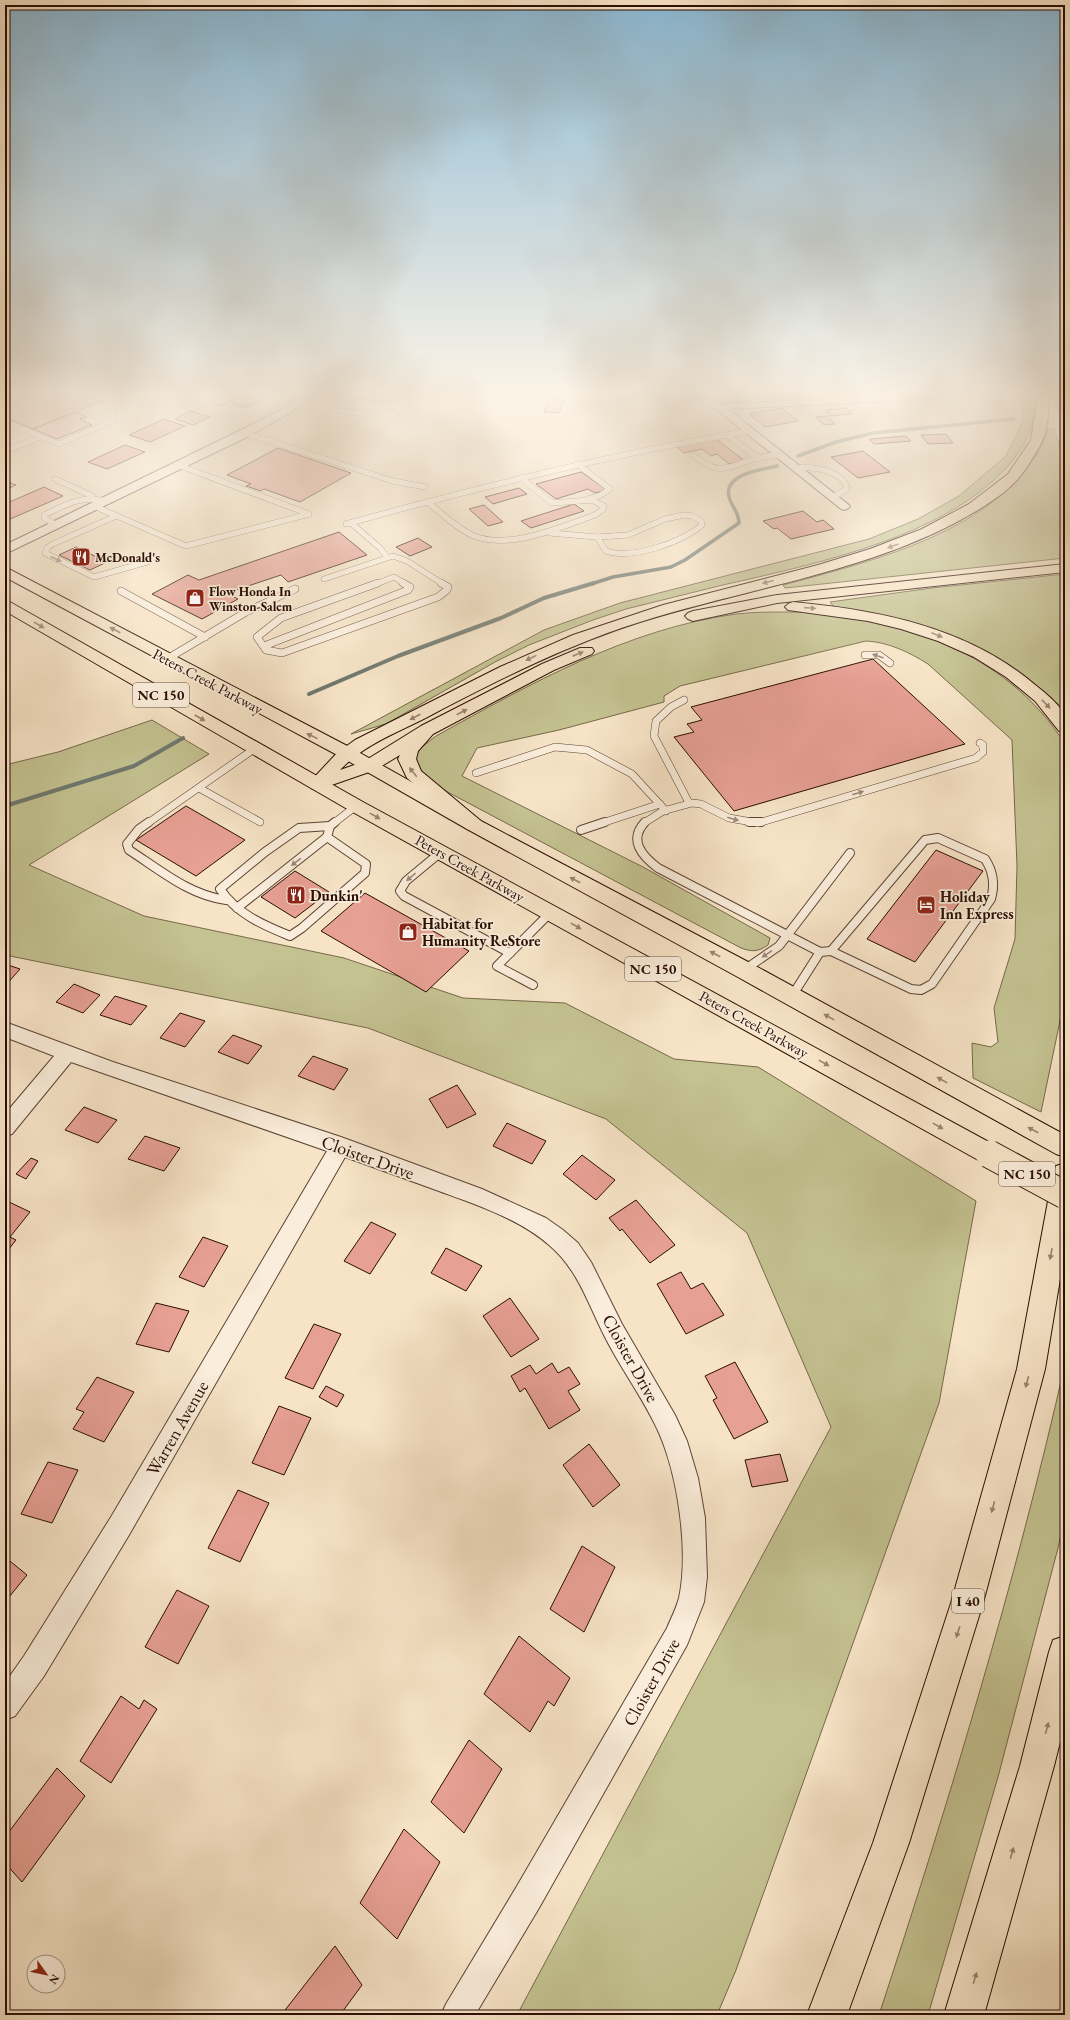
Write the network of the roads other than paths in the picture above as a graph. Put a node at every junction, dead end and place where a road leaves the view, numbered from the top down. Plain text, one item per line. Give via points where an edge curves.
1 (77, 490) edge
2 (122, 490) edge
3 (244, 490) edge
4 (473, 490) edge
5 (536, 490) edge
6 (608, 490) edge
7 (824, 490) edge
8 (846, 490) edge
9 (996, 490) edge
10 (833, 497) junction
11 (584, 499) junction
12 (97, 501) junction
13 (427, 502) junction
14 (845, 506) dead end
15 (116, 516) junction
16 (545, 533) junction
17 (597, 537) junction
18 (5, 550) edge
19 (387, 557) junction
20 (1065, 561) edge
21 (147, 562) dead end
22 (1065, 568) edge
23 (5, 571) edge
24 (324, 579) dead end
25 (295, 588) dead end
26 (121, 591) dead end
27 (5, 605) edge
28 (702, 614) junction
29 (606, 628) junction
30 (205, 637) junction
31 (264, 646) junction
32 (864, 655) dead end
33 (168, 659) junction
34 (890, 663) dead end
35 (684, 700) dead end
36 (1065, 727) edge
37 (427, 730) junction
38 (980, 743) dead end
39 (254, 749) junction
40 (347, 753) junction
41 (369, 766) junction
42 (476, 773) dead end
43 (317, 784) junction
44 (199, 788) junction
45 (688, 801) junction
46 (660, 804) junction
47 (356, 806) junction
48 (666, 811) junction
49 (260, 822) dead end
50 (330, 826) junction
51 (474, 826) junction
52 (581, 830) dead end
53 (327, 837) junction
54 (441, 852) junction
55 (850, 853) dead end
56 (226, 900) junction
57 (237, 908) junction
58 (551, 912) junction
59 (788, 935) junction
60 (831, 951) junction
61 (820, 952) junction
62 (510, 953) junction
63 (744, 970) junction
64 (533, 985) dead end
65 (792, 996) junction
66 (5, 1029) edge
67 (67, 1054) junction
68 (5, 1128) edge
69 (341, 1146) junction
70 (1065, 1147) edge
71 (1065, 1174) edge
72 (1065, 1195) edge
73 (1065, 1652) edge
74 (5, 1706) edge
75 (457, 2015) edge
76 (827, 2015) edge
77 (964, 2015) edge

1 - 12 lane
2 - 12 street
3 - 15 lane via 309,514 186,546
4 - 13 lane
5 - 11 lane via 552,503
6 - 11 lane via 599,496
7 - 10 street
8 - 10 lane
9 -> 29 main road via 958,516 912,539 858,558 734,590
10 - 14 street
11 - 16 lane via 594,500 604,506 594,515
12 - 15 lane
12 - 18 street
13 - 16 lane via 451,522 475,536 505,540
13 - 19 lane via 349,524 384,551
15 -> 21 lane via 53,544 45,553 94,576
16 - 17 lane
17 - 17 lane via 606,551 617,554 677,540 695,532 702,525 701,521 688,515 663,520 628,535
19 - 24 lane
19 - 31 lane via 394,556 407,561 448,588 447,590 438,596 282,653 266,650
20 - 29 main road via 763,594
22 - 28 main road via 784,598
33 -> 23 main road, Peters Creek Parkway / NC 150
25 - 30 lane
26 - 30 lane
27 -> 39 main road, Peters Creek Parkway / NC 150
28 -> 36 main road via 768,607 811,608 880,618 928,631 992,661 1012,675 1048,706
37 -> 28 main road via 548,667 590,649 636,632
29 -> 40 main road via 543,652
30 - 33 lane
31 - 31 lane via 258,637 264,629 281,618 394,577 410,587 404,594
34 -> 32 lane via 876,654
40 -> 33 main road, Peters Creek Parkway / NC 150
35 - 45 lane via 671,707 656,721 654,736
37 - 41 main road
51 -> 37 main road via 413,774 409,766 407,759 410,750
45 -> 38 lane via 698,802 730,818 758,824 976,758 983,752 983,745
39 - 43 main road, Peters Creek Parkway / NC 150
39 - 44 lane
40 - 41 main road, Peters Creek Parkway / NC 150
40 - 43 main road
41 - 43 main road
41 - 51 main road, Peters Creek Parkway / NC 150
42 - 46 lane via 555,747 588,750 632,774
43 - 47 main road, Peters Creek Parkway / NC 150
44 - 49 lane
44 - 56 lane via 139,829 127,844 129,850 196,893
45 - 48 lane
46 - 48 lane
46 - 52 lane
47 - 50 lane
47 -> 54 main road, Peters Creek Parkway / NC 150
48 - 59 lane via 646,819 636,832 637,842 647,860
50 - 53 lane
50 - 56 lane via 299,828 265,852 220,888
63 -> 51 main road, Peters Creek Parkway / NC 150
53 -> 57 lane
53 - 57 lane via 366,864 366,873 302,928 290,936 255,921
54 - 58 main road, Peters Creek Parkway / NC 150
54 -> 62 lane via 406,881 400,891 404,896
55 - 59 lane
56 - 57 lane
58 - 62 lane
58 -> 72 main road, Peters Creek Parkway / NC 150, bridge
59 - 61 lane
59 -> 63 lane via 779,946
60 - 60 lane via 925,840 938,838 989,863 993,889 991,899 929,988 917,990
60 - 61 lane
61 - 65 lane
62 - 64 lane via 497,966
63 - 65 main road, Peters Creek Parkway / NC 150
70 -> 65 main road, Peters Creek Parkway / NC 150
66 - 67 street, Cloister Drive
67 - 68 street
67 - 69 street, Cloister Drive
69 - 74 street, Warren Avenue via 120,1526 34,1666
69 - 75 street, Cloister Drive via 483,1199 525,1218 571,1250 677,1443 687,1477 692,1514 695,1555 692,1597 678,1636
71 -> 76 main road, I 40 via 1031,1369 967,1603 891,1843
77 -> 73 main road via 1037,1766

